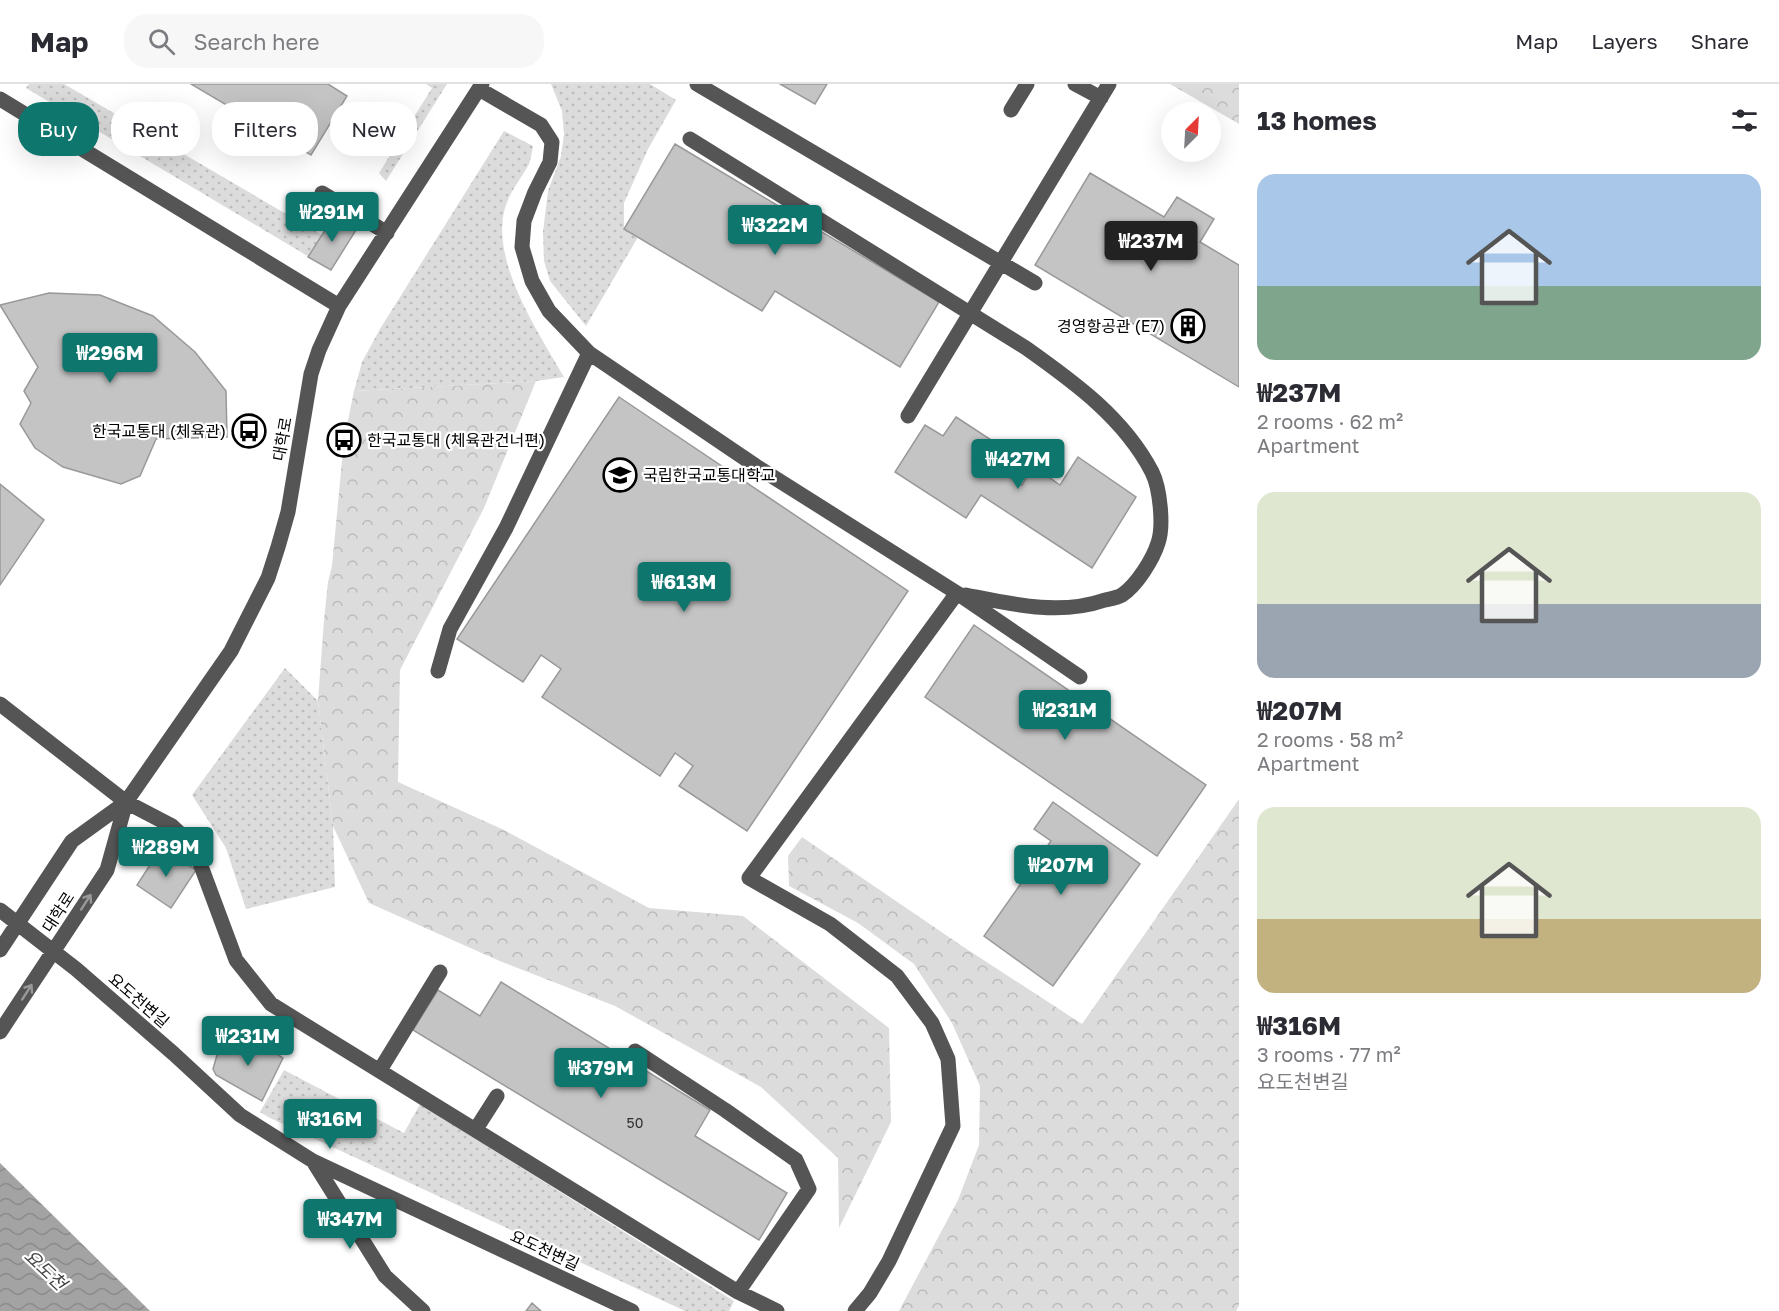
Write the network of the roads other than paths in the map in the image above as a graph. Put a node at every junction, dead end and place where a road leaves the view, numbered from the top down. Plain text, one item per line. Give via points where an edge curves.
1 (697, 84) edge
2 (1027, 84) edge
3 (1075, 84) edge
4 (1109, 84) edge
5 (480, 86) edge
6 (1101, 98) junction
7 (0, 99) edge
8 (1011, 110) dead end
9 (690, 139) dead end
10 (322, 193) dead end
11 (387, 233) junction
12 (1000, 263) junction
13 (1035, 283) dead end
14 (339, 306) junction
15 (971, 314) junction
16 (589, 353) junction
17 (908, 416) dead end
18 (957, 593) junction
19 (438, 671) dead end
20 (1080, 677) dead end
21 (0, 704) edge
22 (126, 802) junction
23 (0, 910) edge
24 (18, 923) junction
25 (0, 950) edge
26 (54, 951) junction
27 (440, 972) dead end
28 (0, 1032) edge
29 (635, 1051) dead end
30 (380, 1070) junction
31 (496, 1096) dead end
32 (476, 1129) junction
33 (313, 1161) junction
34 (738, 1292) junction
35 (423, 1311) edge
36 (632, 1311) edge
37 (777, 1311) edge
38 (855, 1311) edge

1 - 12 street
2 - 8 street
3 - 6 street
4 - 6 street
5 - 11 street, 대학로
5 - 16 street via 541,125 552,142 550,162 524,221 522,247 532,281 549,311
6 - 12 street
7 - 14 street
9 - 15 street
10 - 11 street
11 - 14 street, 대학로
12 - 13 street
12 - 15 street
14 - 22 street, 대학로 via 311,374 288,512 268,578 231,651
15 - 17 street
15 - 18 street via 1068,378 1132,440 1153,474 1161,535 1154,558 1122,595 1090,605 1056,609
16 - 18 street via 756,466
16 - 19 street via 506,528 450,629
18 - 20 street
18 - 38 street via 749,878 830,924 897,976 932,1023 948,1059 953,1126 889,1261
21 - 22 street
22 - 24 street, 대학로 via 72,841
26 -> 22 street, 대학로 via 107,870
22 - 30 street via 172,826 190,843 236,960 271,1004
23 - 24 street, 요도천변길
24 - 25 street, 대학로
24 - 26 street, 요도천변길
28 -> 26 street, 대학로
26 - 33 street, 요도천변길 via 240,1115
27 - 30 street
29 - 34 street via 796,1160 809,1189
30 - 32 street
31 - 32 street
32 - 34 street
33 - 35 street, 요도천변길 via 385,1276
33 - 36 street, 요도천변길
34 - 37 street

